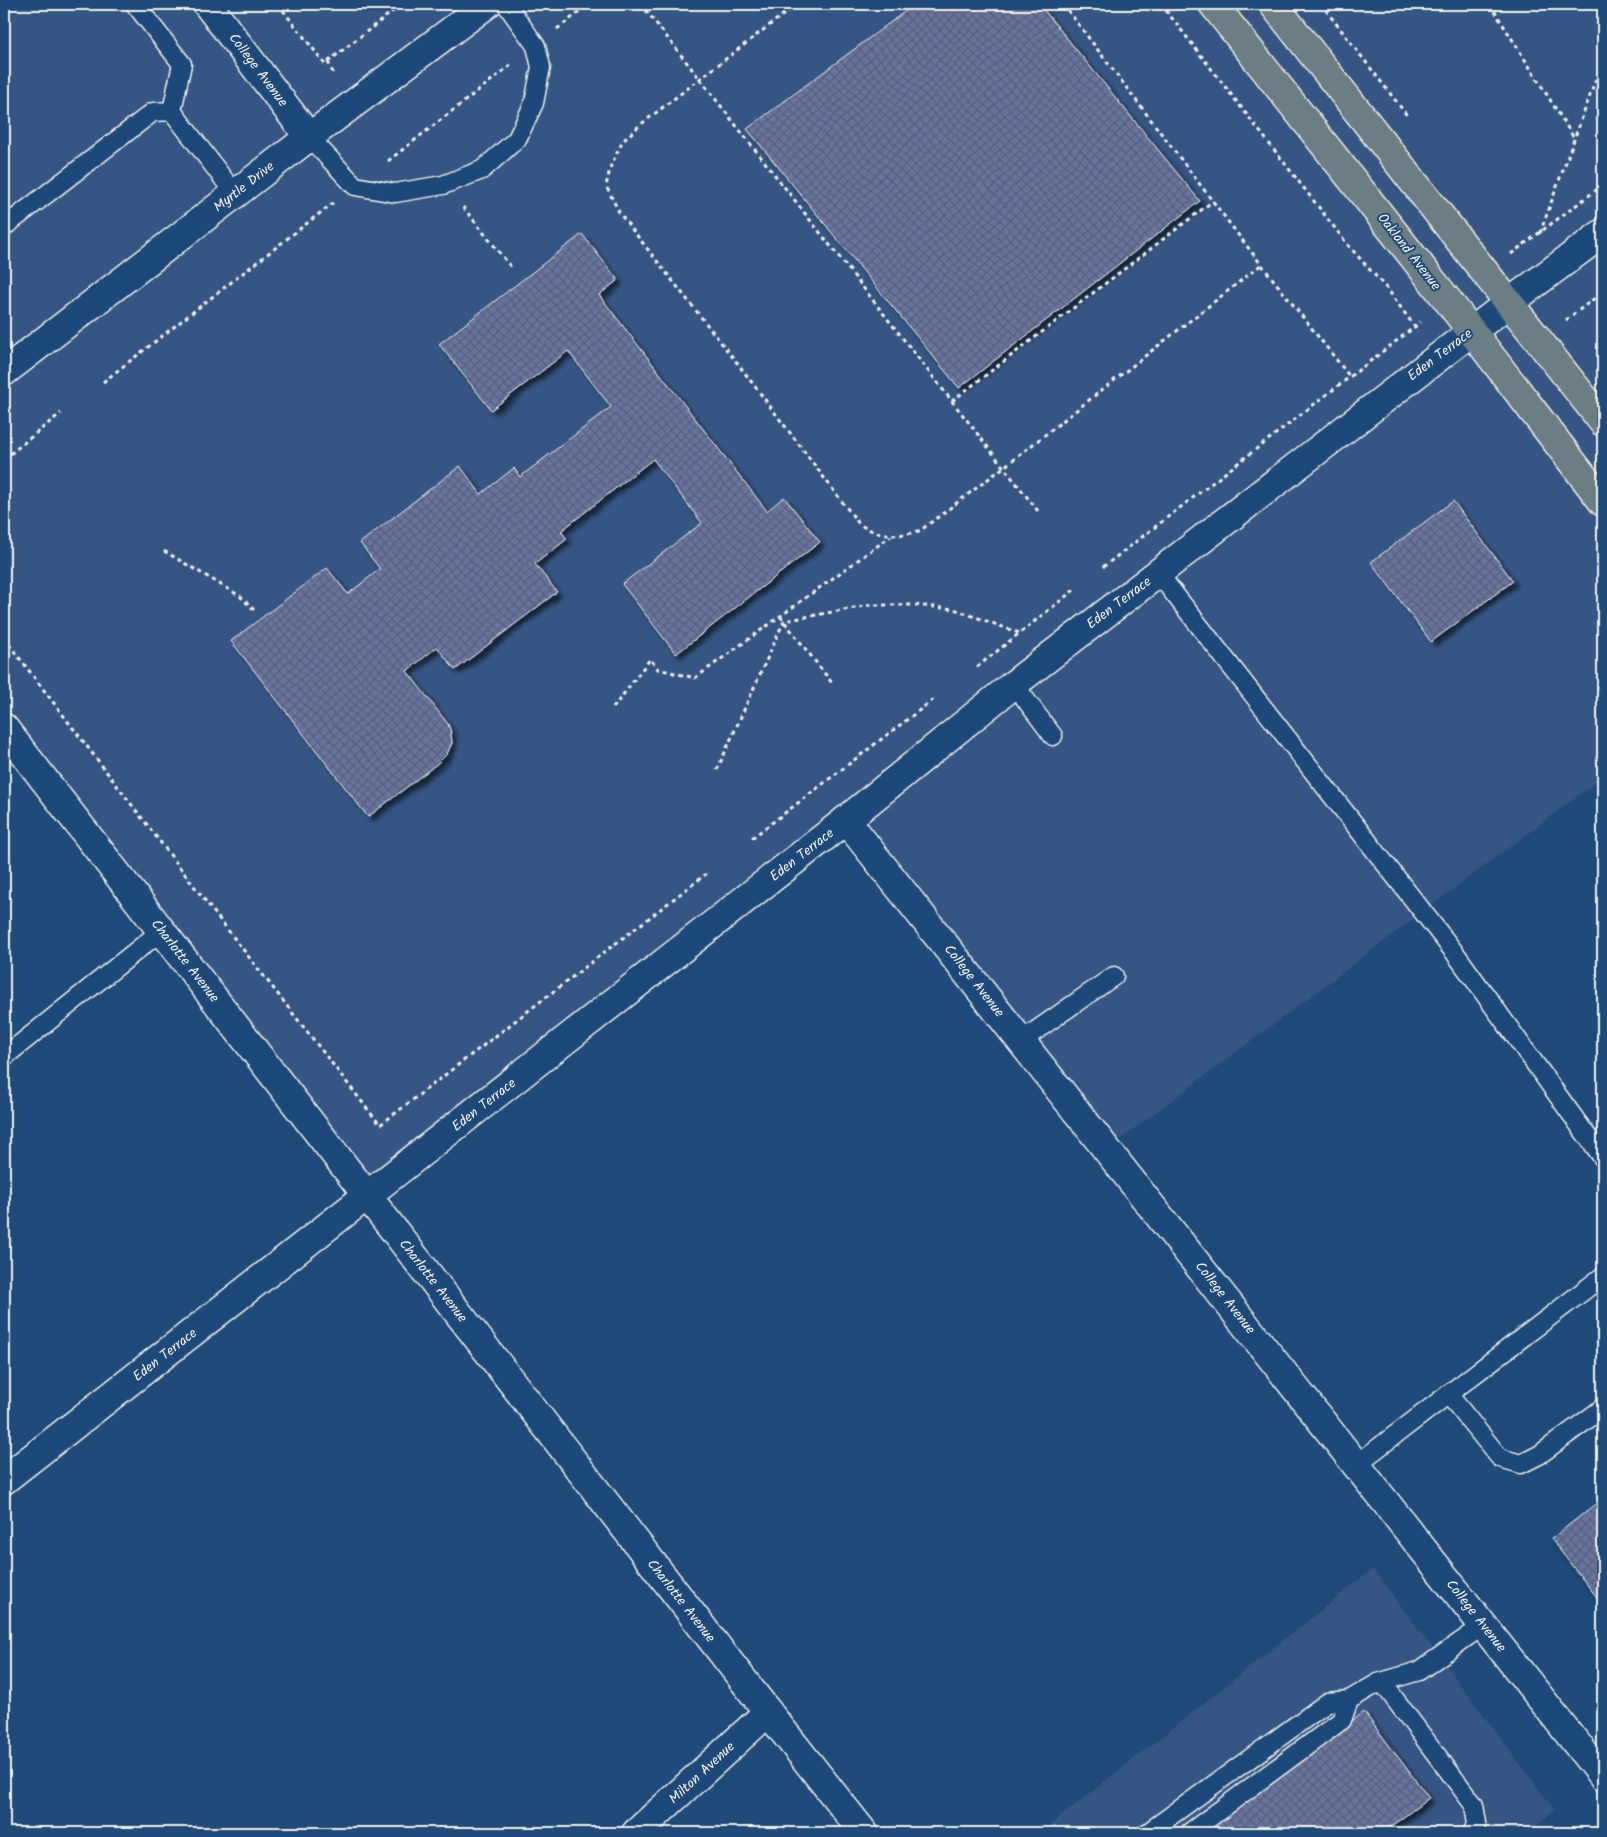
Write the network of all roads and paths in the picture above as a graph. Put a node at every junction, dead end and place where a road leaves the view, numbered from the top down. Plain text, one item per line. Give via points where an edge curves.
1 (135, 4) edge
2 (207, 4) edge
3 (278, 4) edge
4 (402, 4) edge
5 (487, 4) edge
6 (506, 4) edge
7 (641, 4) edge
8 (797, 4) edge
9 (1063, 4) edge
10 (1161, 4) edge
11 (1213, 4) edge
12 (1273, 4) edge
13 (1490, 4) edge
14 (1603, 60) edge
15 (328, 62) junction
16 (334, 76) dead end
17 (700, 79) junction
18 (172, 111) junction
19 (309, 137) junction
20 (1574, 139) junction
21 (1603, 185) edge
22 (235, 194) junction
23 (1214, 201) junction
24 (460, 204) dead end
25 (4, 227) edge
26 (1540, 233) junction
27 (1603, 233) edge
28 (1509, 256) dead end
29 (1262, 264) junction
30 (511, 267) dead end
31 (1603, 292) edge
32 (1510, 302) junction
33 (1426, 318) dead end
34 (1564, 322) dead end
35 (1416, 327) junction
36 (1471, 331) junction
37 (1419, 332) dead end
38 (4, 372) edge
39 (1350, 377) junction
40 (952, 401) junction
41 (61, 414) dead end
42 (1603, 422) edge
43 (4, 459) edge
44 (1004, 467) junction
45 (1603, 502) edge
46 (1038, 511) dead end
47 (892, 536) junction
48 (164, 551) dead end
49 (1103, 567) dead end
50 (1158, 572) junction
51 (1074, 590) dead end
52 (256, 612) dead end
53 (780, 616) junction
54 (784, 621) junction
55 (1019, 633) junction
56 (4, 638) edge
57 (976, 667) dead end
58 (832, 683) dead end
59 (1014, 684) junction
60 (934, 699) dead end
61 (612, 708) dead end
62 (4, 728) edge
63 (1052, 736) dead end
64 (717, 770) dead end
65 (846, 820) junction
66 (752, 838) dead end
67 (706, 874) dead end
68 (161, 930) junction
69 (1114, 976) dead end
70 (1021, 1041) junction
71 (4, 1057) edge
72 (1603, 1158) edge
73 (368, 1197) junction
74 (1603, 1276) edge
75 (1448, 1394) junction
76 (1603, 1408) edge
77 (1357, 1464) junction
78 (4, 1480) edge
79 (1484, 1625) junction
80 (1382, 1682) junction
81 (1349, 1700) junction
82 (768, 1712) junction
83 (1603, 1777) edge
84 (636, 1833) edge
85 (864, 1833) edge
86 (1147, 1833) edge
87 (1189, 1833) edge
88 (1472, 1833) edge

1 - 18 lane via 182,64
2 - 19 street, College Avenue
3 - 15 path via 325,64
4 - 15 path
5 - 19 street, Myrtle Drive
6 - 19 lane via 536,46 541,67 534,103 517,138 482,170 443,185 395,193 356,186
7 - 17 path
8 - 17 path
9 - 23 path
10 - 35 path via 1348,245
11 - 36 main road, Oakland Avenue
12 - 32 main road
13 - 20 path
14 - 20 path
15 - 16 path
17 - 40 path
17 - 47 path via 623,141 611,165 606,186 620,214 859,524
18 - 22 lane
18 - 25 lane via 153,112
19 - 22 street, Myrtle Drive
20 - 26 path
21 - 26 path
22 - 38 street, Myrtle Drive
23 - 29 path
23 - 40 path
24 - 30 path
26 - 28 path
27 - 32 street, Eden Terrace
29 - 39 path
29 - 44 path
31 - 34 path
32 - 36 street, Eden Terrace
32 - 42 main road
33 - 35 path
35 - 37 path
35 - 39 path
36 - 45 main road, Oakland Avenue
36 - 50 street, Eden Terrace
39 - 49 path
40 - 44 path
41 - 43 path
44 - 46 path
44 - 47 path via 921,530
47 - 53 path
48 - 52 path via 240,596
50 - 59 street, Eden Terrace
50 - 72 lane via 1455,953
51 - 55 path
53 - 54 path
53 - 61 path via 695,678 658,669 650,659
54 - 55 path via 870,605 914,604 954,609
54 - 58 path
54 - 64 path
55 - 57 path
56 - 67 path via 380,1125
59 - 63 lane
59 - 65 street, Eden Terrace
60 - 66 path
62 - 68 street, Charlotte Avenue
65 - 70 street, College Avenue
65 - 73 street, Eden Terrace
68 - 71 lane
68 - 73 street, Charlotte Avenue
69 - 70 lane
70 - 77 street, College Avenue
73 - 78 street, Eden Terrace
73 - 82 street, Charlotte Avenue
74 - 75 lane
75 - 76 lane via 1500,1458 1521,1464 1539,1456
75 - 77 lane
77 - 79 street, College Avenue
79 - 80 lane via 1419,1670
79 - 83 street, College Avenue
80 - 81 lane
80 - 88 lane via 1474,1805 1477,1823
81 - 86 lane via 1328,1702
81 - 87 lane via 1342,1720
82 - 84 street, Milton Avenue
82 - 85 street, Charlotte Avenue

